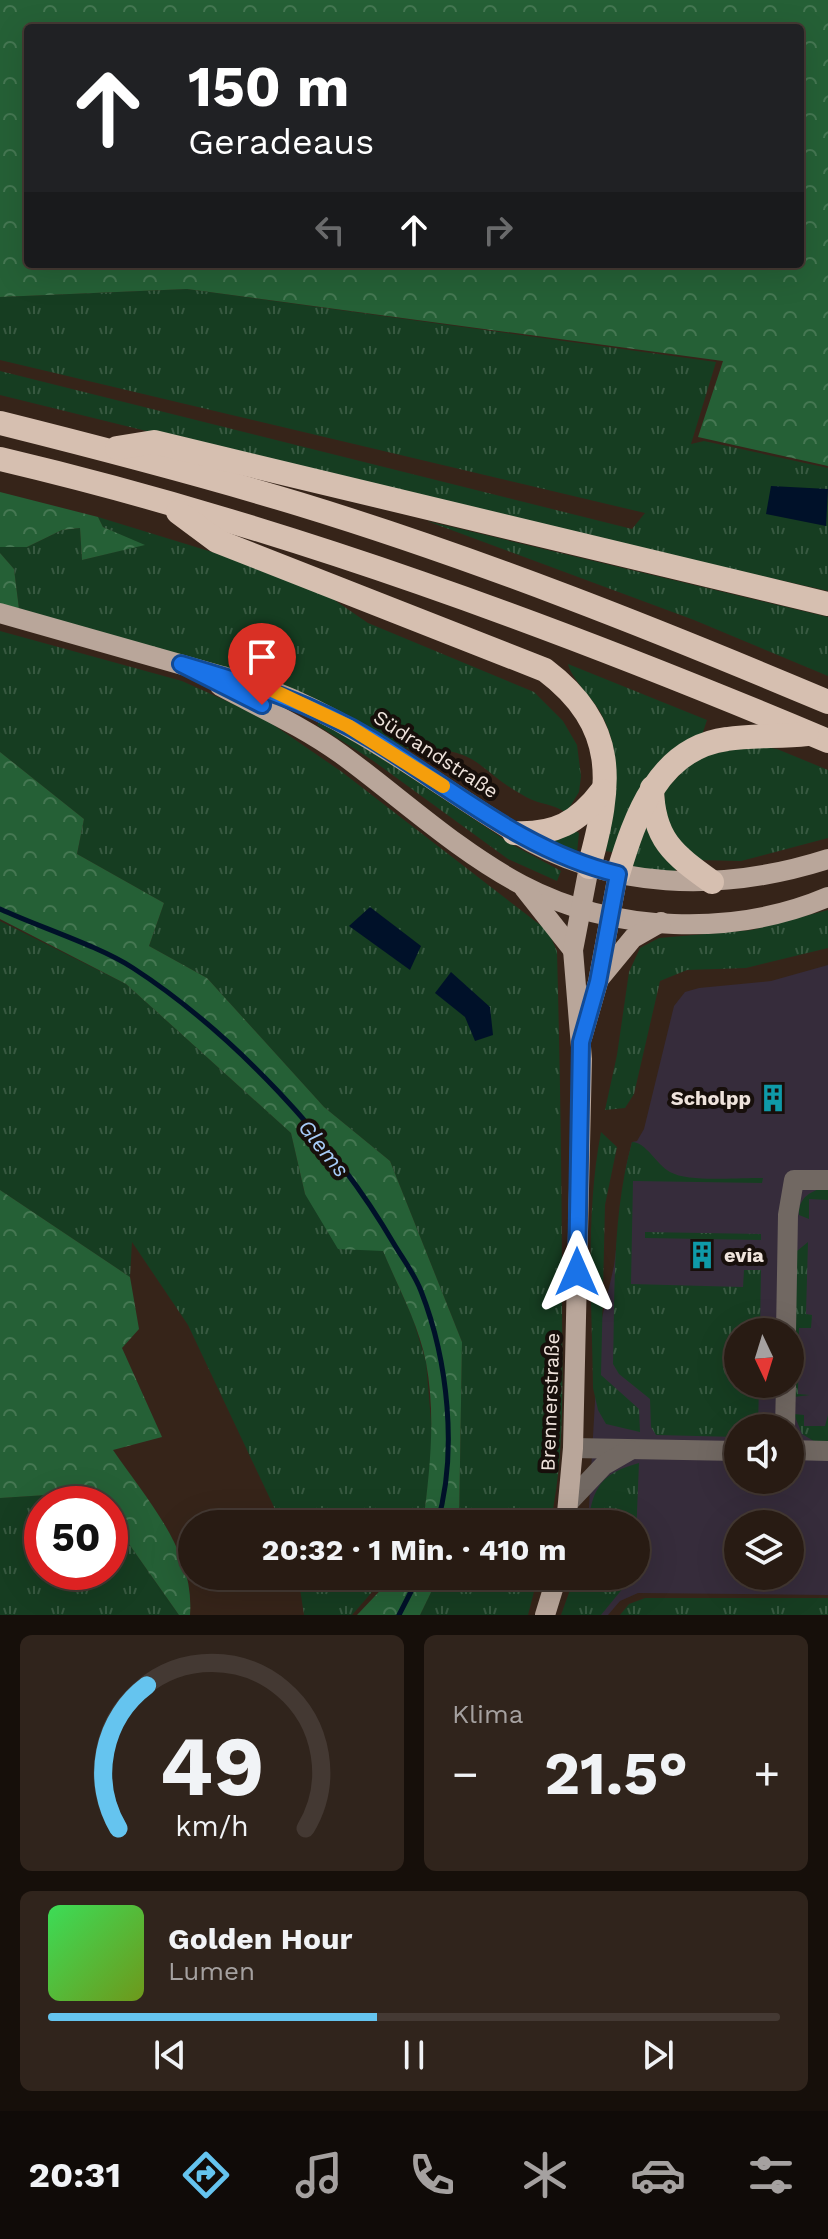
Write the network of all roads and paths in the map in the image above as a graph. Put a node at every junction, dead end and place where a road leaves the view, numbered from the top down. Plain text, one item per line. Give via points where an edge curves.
1 (0, 423) edge
2 (107, 450) junction
3 (0, 459) edge
4 (163, 501) junction
5 (828, 604) edge
6 (0, 613) edge
7 (181, 664) junction
8 (828, 702) edge
9 (819, 737) edge
10 (652, 788) junction
11 (603, 789) junction
12 (514, 833) junction
13 (828, 859) edge
14 (589, 867) junction
15 (618, 874) junction
16 (712, 882) junction
17 (522, 884) junction
18 (828, 897) edge
19 (580, 908) junction
20 (608, 915) junction
21 (661, 922) junction
22 (573, 950) junction
23 (598, 982) junction
24 (581, 1042) junction
25 (828, 1180) edge
26 (786, 1318) edge
27 (573, 1448) junction
28 (630, 1450) junction
29 (804, 1450) edge
30 (724, 1451) edge
31 (828, 1451) edge
32 (569, 1502) junction
33 (568, 1510) edge
34 (553, 1590) edge
35 (545, 1615) edge

1 - 2 highway
2 - 5 highway via 154,442
2 - 8 highway via 301,504 493,570
3 - 4 highway
4 - 9 highway via 391,573
4 - 11 highway via 217,541 545,670 588,711 599,732
6 - 7 main road, Südrandstraße
7 - 12 main road, Südrandstraße via 308,704
7 - 17 main road, Südrandstraße via 301,727 468,851
9 - 10 highway via 710,743 680,758
10 - 15 highway via 637,813
10 - 16 highway via 658,832
11 - 12 highway via 563,828
11 - 14 highway
12 - 14 main road, Südrandstraße
13 - 16 main road, Südrandstraße
14 - 15 main road, Südrandstraße
14 - 19 main road, Brennerstraße
15 - 16 main road, Südrandstraße
15 - 20 main road, Brennerstraße
17 - 19 main road, Südrandstraße
17 - 22 main road
18 - 21 main road, Südrandstraße via 741,921
19 - 20 main road, Südrandstraße
19 - 22 main road, Brennerstraße
20 - 21 main road, Südrandstraße
20 - 23 main road, Brennerstraße
21 - 23 main road via 633,938
22 - 24 main road, Brennerstraße
23 - 24 main road, Brennerstraße
24 - 27 main road, Brennerstraße
25 - 26 street via 794,1180 788,1215
27 - 28 street
27 - 32 main road, Brennerstraße
28 - 30 street
28 - 32 street via 604,1465
29 - 31 street
32 - 33 main road, Brennerstraße
34 - 35 main road

